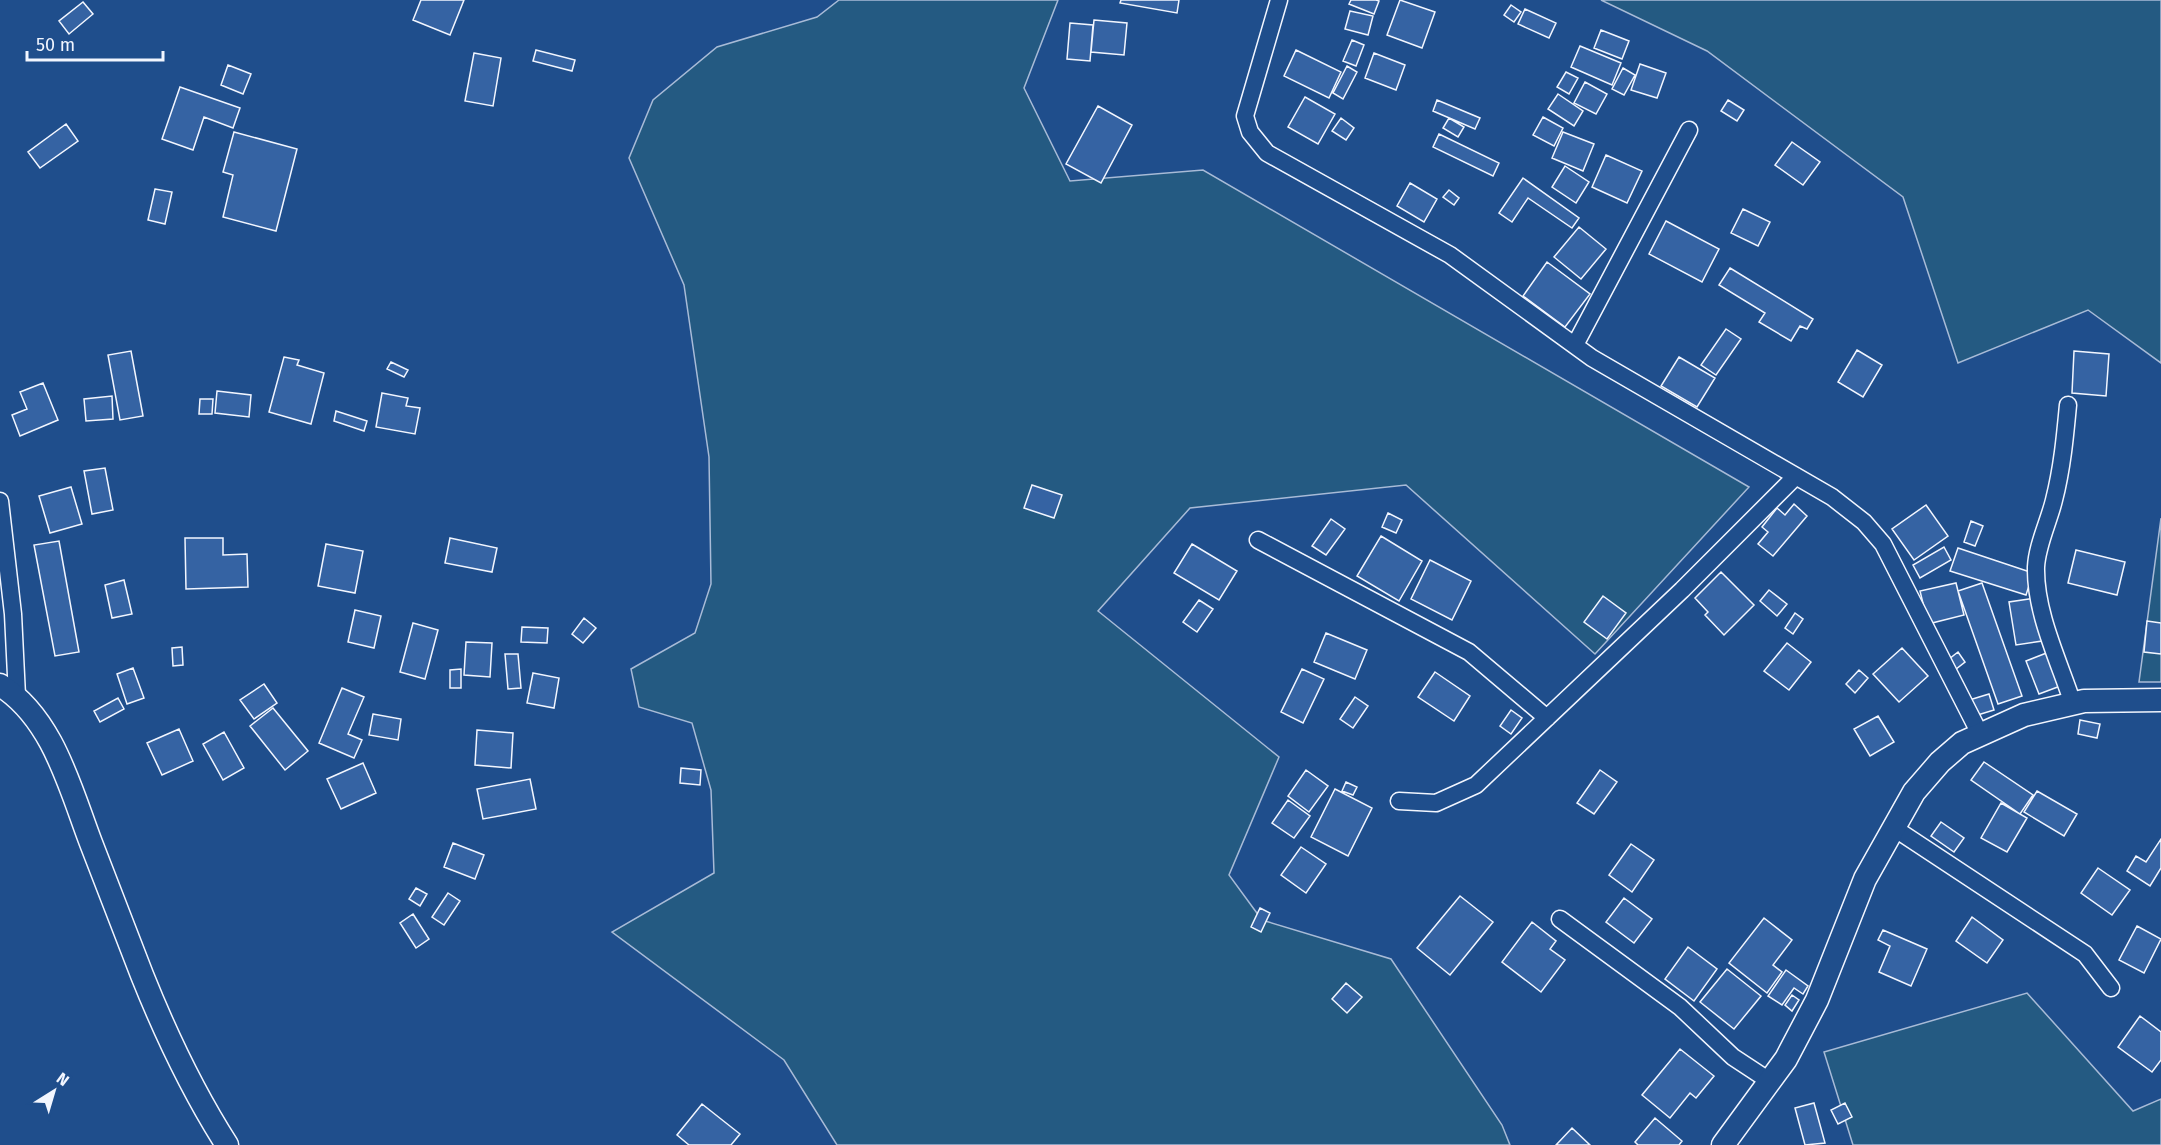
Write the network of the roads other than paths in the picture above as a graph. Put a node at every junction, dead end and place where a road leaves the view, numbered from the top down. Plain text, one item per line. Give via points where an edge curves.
1 (1279, 0) edge
2 (1689, 130) dead end
3 (1575, 345) junction
4 (2068, 405) dead end
5 (1796, 476) junction
6 (0, 501) edge
7 (1258, 540) dead end
8 (8, 691) edge
9 (2161, 700) edge
10 (2073, 704) junction
11 (1547, 718) junction
12 (1980, 734) junction
13 (1399, 801) dead end
14 (1894, 828) junction
15 (1560, 920) dead end
16 (2111, 988) dead end
17 (1771, 1082) junction
18 (227, 1145) edge
19 (1723, 1145) edge

1 - 3 street via 1245,116 1250,132 1267,153 1450,255
2 - 3 street
3 - 5 street
4 - 10 street via 2055,499 2036,563 2036,578 2040,603
5 - 11 street
5 - 12 street via 1864,522 1883,544
6 - 8 street via 14,614
7 - 11 street via 1469,652
8 - 18 street via 38,721 60,764 143,978 208,1116
9 - 10 street
10 - 12 street via 2024,715
11 - 13 street via 1476,785 1436,803
12 - 14 street via 1940,762 1914,792
14 - 16 street via 2085,954
14 - 17 street via 1865,879 1818,1000
15 - 17 street via 1673,1001 1733,1057
17 - 19 street

